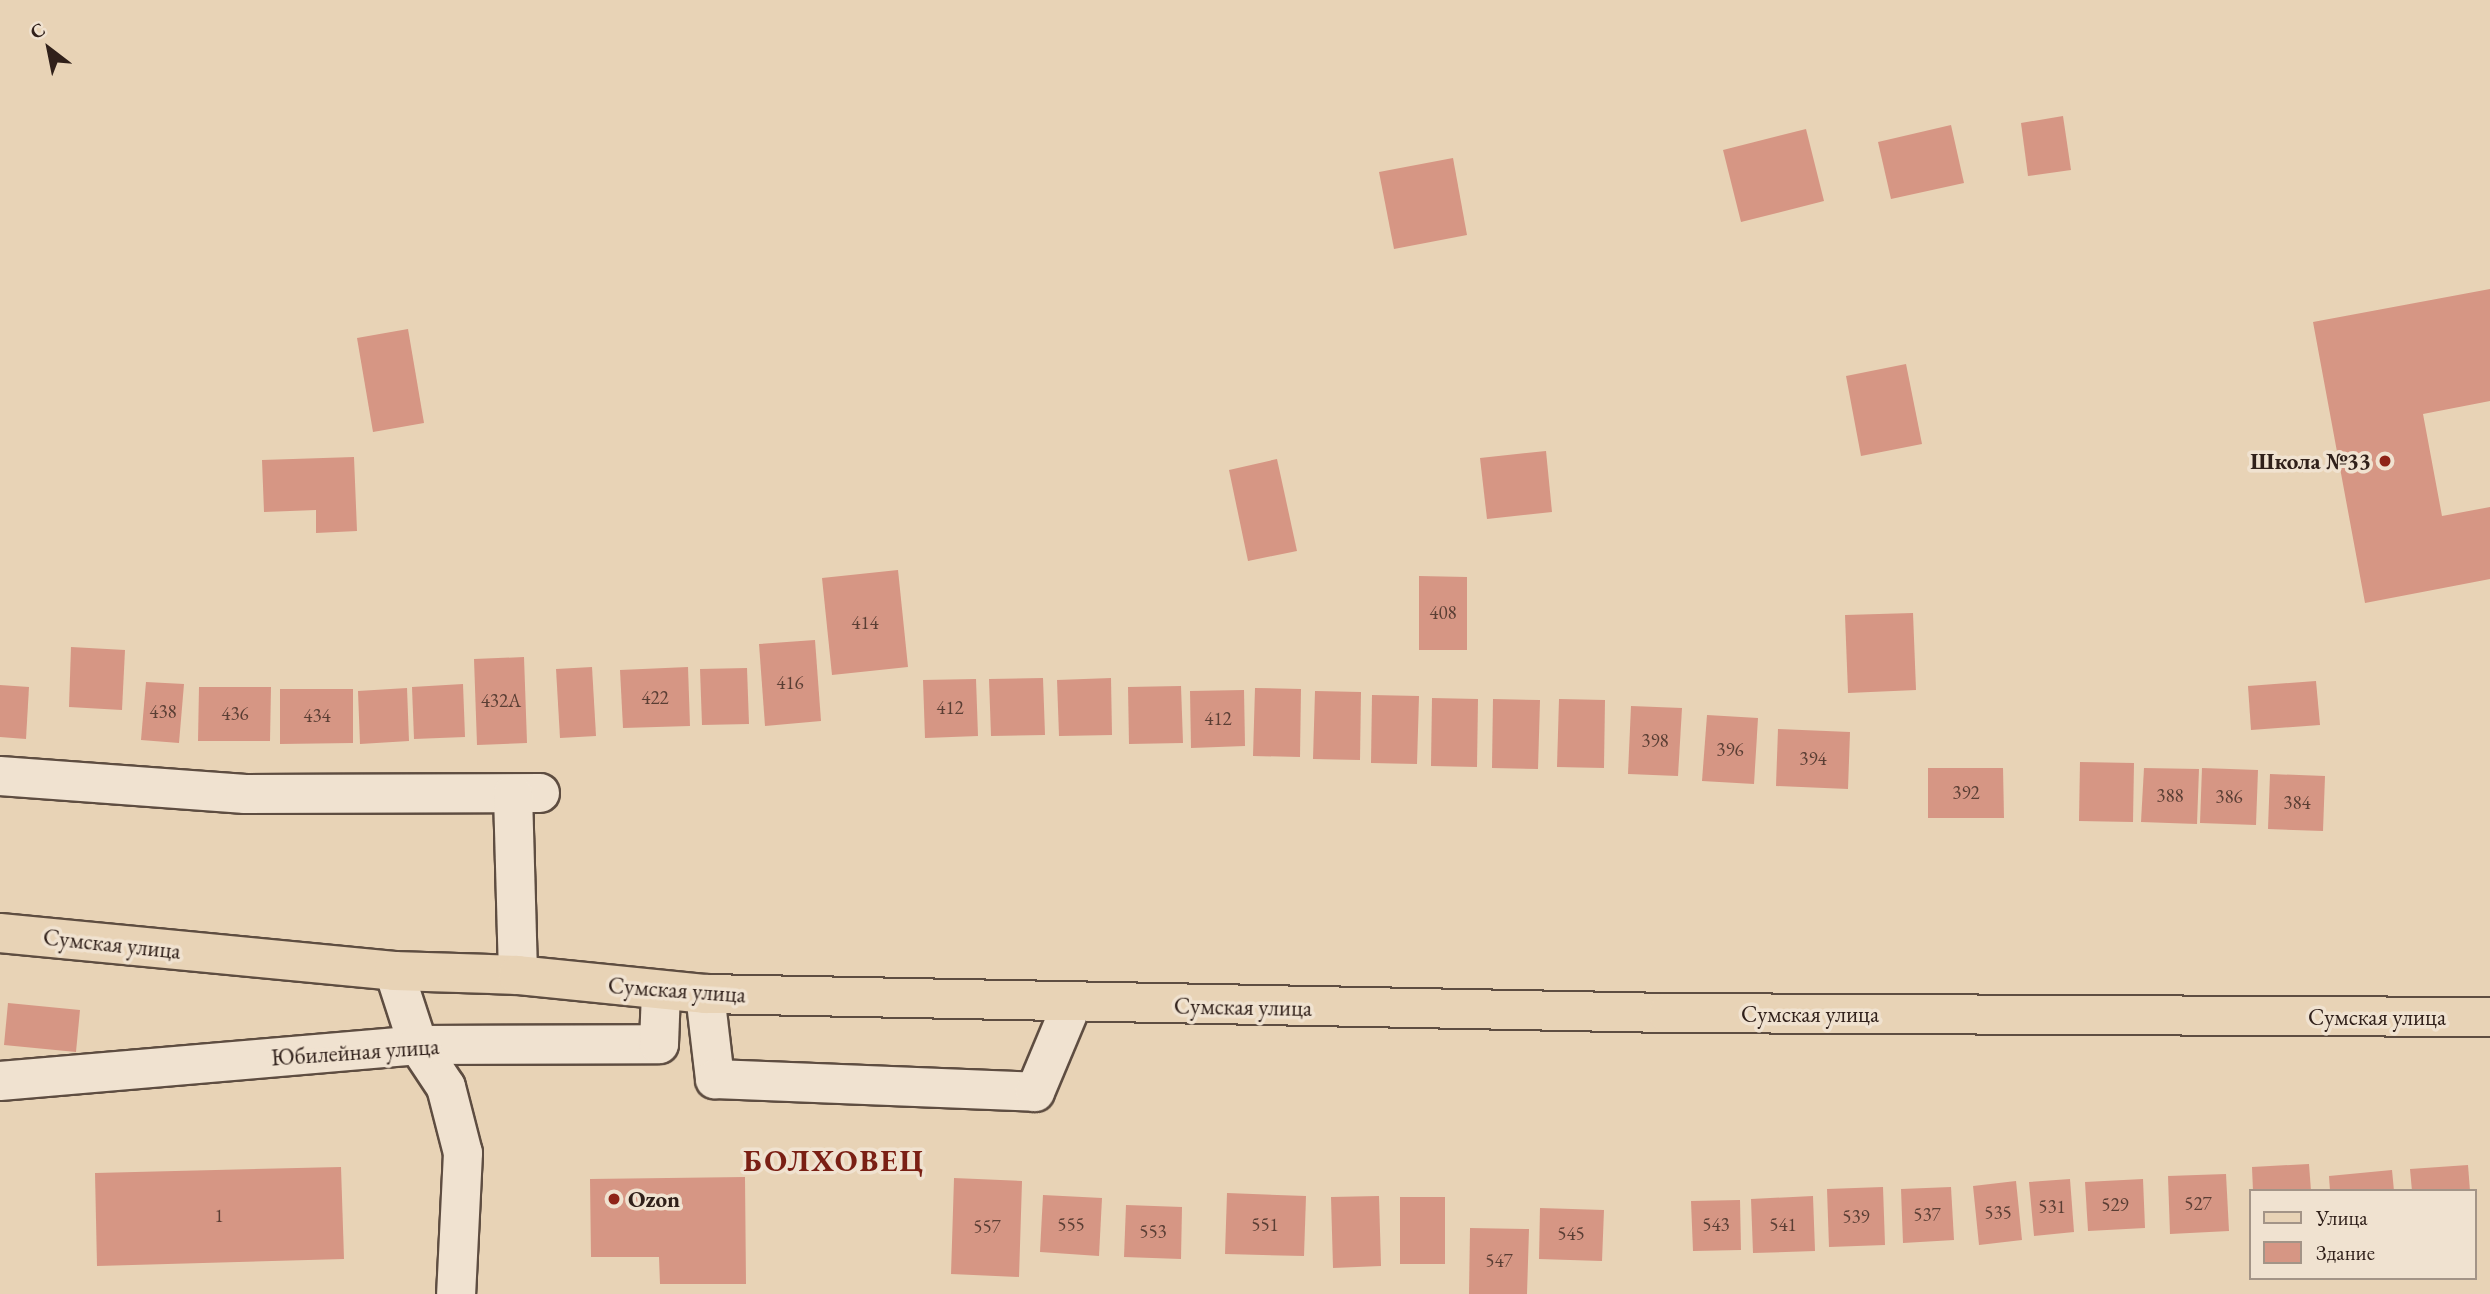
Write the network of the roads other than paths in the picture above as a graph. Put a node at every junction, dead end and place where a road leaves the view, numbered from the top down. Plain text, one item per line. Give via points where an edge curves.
1 (0, 776) edge
2 (0, 933) edge
3 (394, 971) junction
4 (518, 975) junction
5 (661, 992) junction
6 (705, 994) junction
7 (1072, 1004) junction
8 (2490, 1017) edge
9 (418, 1045) junction
10 (0, 1082) edge
11 (456, 1294) edge

1 - 4 street via 245,794 526,793
2 - 3 main road, Сумская улица
3 - 4 main road, Сумская улица
3 - 9 street
4 - 5 main road, Сумская улица
5 - 6 main road, Сумская улица
5 - 9 street, Юбилейная улица via 659,1044
6 - 7 main road, Сумская улица
6 - 7 street via 715,1079 1035,1092
7 - 8 main road, Сумская улица
9 - 10 street, Юбилейная улица
9 - 11 street via 446,1087 463,1153

